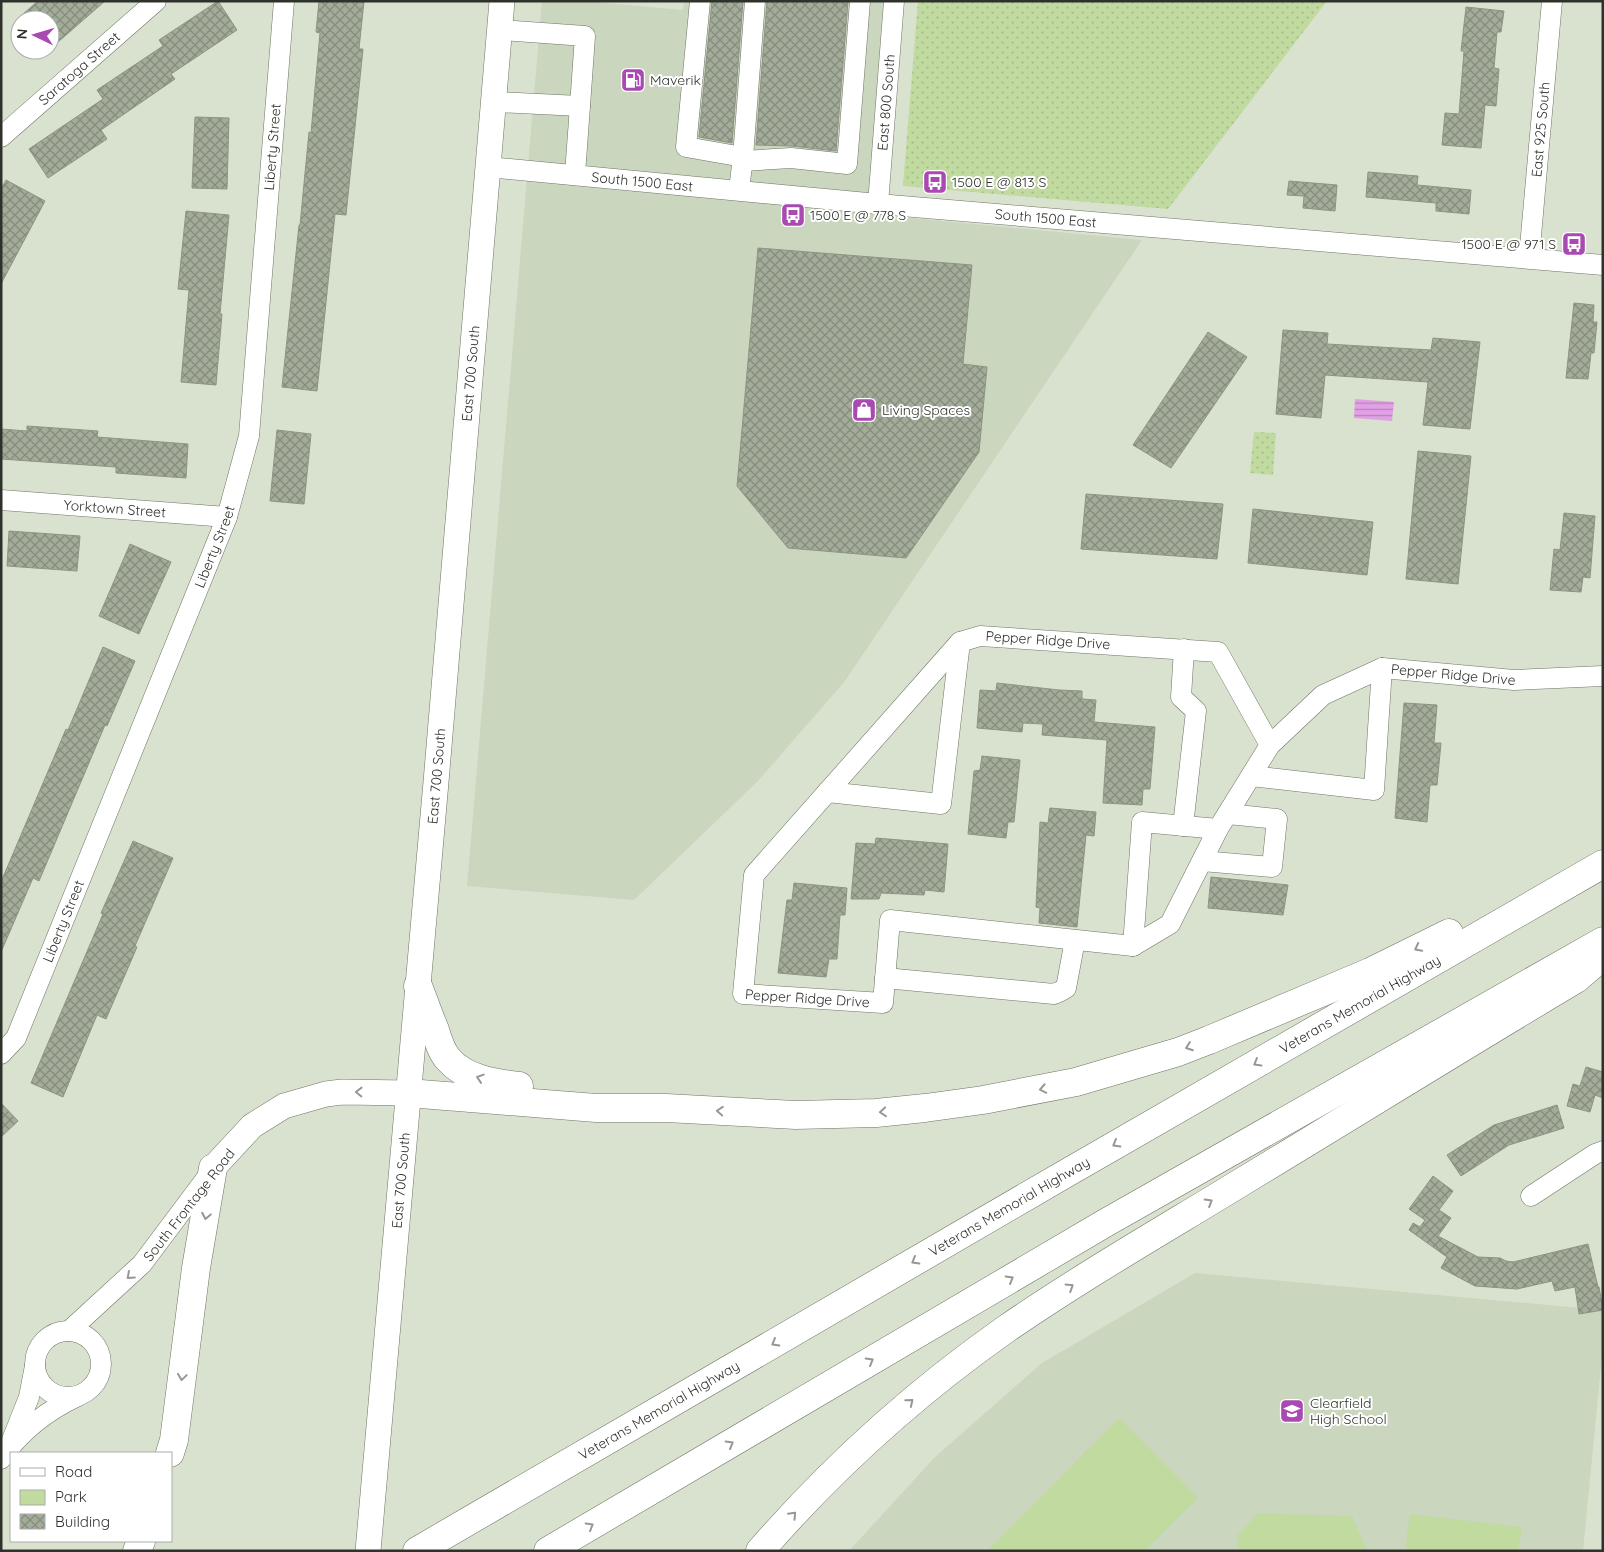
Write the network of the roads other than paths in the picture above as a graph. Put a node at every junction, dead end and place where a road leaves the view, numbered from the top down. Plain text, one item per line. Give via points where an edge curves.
1 (156, 1) edge
2 (284, 1) edge
3 (502, 1) edge
4 (700, 1) edge
5 (756, 1) edge
6 (860, 1) edge
7 (894, 1) edge
8 (1552, 1) edge
9 (500, 30) junction
10 (495, 102) junction
11 (580, 106) junction
12 (1, 137) edge
13 (743, 159) junction
14 (488, 168) junction
15 (575, 174) junction
16 (739, 190) junction
17 (878, 204) junction
18 (1529, 258) junction
19 (1603, 265) edge
20 (1, 500) edge
21 (227, 517) junction
22 (960, 642) junction
23 (1184, 649) junction
24 (1382, 668) junction
25 (1603, 676) edge
26 (1270, 745) junction
27 (1251, 776) junction
28 (827, 792) junction
29 (1223, 822) junction
30 (1183, 826) junction
31 (1603, 856) edge
32 (1202, 860) junction
33 (1603, 864) edge
34 (1075, 940) junction
35 (1603, 941) edge
36 (1133, 946) junction
37 (1603, 956) edge
38 (885, 978) junction
39 (418, 986) junction
40 (1, 1054) edge
41 (408, 1093) junction
42 (666, 1108) junction
43 (1603, 1151) edge
44 (214, 1168) junction
45 (1531, 1196) dead end
46 (69, 1331) junction
47 (35, 1366) junction
48 (81, 1394) junction
49 (170, 1452) edge
50 (3, 1456) edge
51 (425, 1546) edge
52 (368, 1551) edge
53 (548, 1551) edge
54 (760, 1551) edge

1 - 12 street, Saratoga Street
2 - 21 street, Liberty Street via 249,436
3 - 9 main road, East 700 South
4 - 13 street via 686,147
5 - 13 street
6 - 13 street via 847,164 790,158
7 - 17 street, East 800 South
8 - 18 street, East 925 South
9 - 10 main road, East 700 South
9 - 11 street via 584,36
10 - 11 street
10 - 14 main road, East 700 South
11 - 15 street
13 - 16 street
14 - 15 street, South 1500 East
14 - 39 main road, East 700 South
15 - 16 street, South 1500 East
16 - 17 street, South 1500 East
17 - 18 street, South 1500 East
18 - 19 street, South 1500 East
20 - 21 street, Yorktown Street
21 - 40 street, Liberty Street via 16,1038
22 - 23 street, Pepper Ridge Drive via 980,636
22 - 28 street, Pepper Ridge Drive
22 - 28 street via 941,804
23 - 26 street, Pepper Ridge Drive via 1218,652
23 - 30 street via 1180,697 1196,711
24 - 25 street, Pepper Ridge Drive via 1514,680
24 - 26 street, Pepper Ridge Drive via 1323,695
24 - 27 street via 1374,790
26 - 27 street, Pepper Ridge Drive
27 - 29 street, Pepper Ridge Drive
28 - 38 street, Pepper Ridge Drive via 754,875 743,994 883,1004
29 - 30 street
29 - 32 street, Pepper Ridge Drive
29 - 32 street via 1278,820 1272,867
30 - 36 street via 1142,822
31 -> 42 highway via 1370,972 1209,1040 1083,1080 983,1100 876,1113 796,1115
32 - 36 street, Pepper Ridge Drive via 1170,924
33 -> 51 highway, Veterans Memorial Highway
34 - 36 street, Pepper Ridge Drive
34 - 38 street via 1066,988 1054,994
34 - 38 street, Pepper Ridge Drive via 890,920
53 -> 35 highway via 1107,1222
54 -> 37 highway via 878,1430 998,1335 1086,1277 1576,979
39 - 41 main road, East 700 South
42 -> 39 highway via 606,1092 506,1084 468,1074 443,1052
41 - 42 highway via 596,1108
41 -> 44 main road, South Frontage Road via 342,1092 284,1106 252,1126
41 - 52 main road, East 700 South
43 - 45 street
44 -> 46 street, South Frontage Road via 142,1264
44 -> 49 highway via 196,1268
46 - 47 street, South Frontage Road via 58,1332 40,1346
46 - 48 street, South Frontage Road via 89,1339 100,1358 96,1380
47 - 48 street via 37,1376 51,1392 71,1397
47 - 50 street, South Frontage Road via 22,1419
48 - 50 street, South Frontage Road via 44,1415

